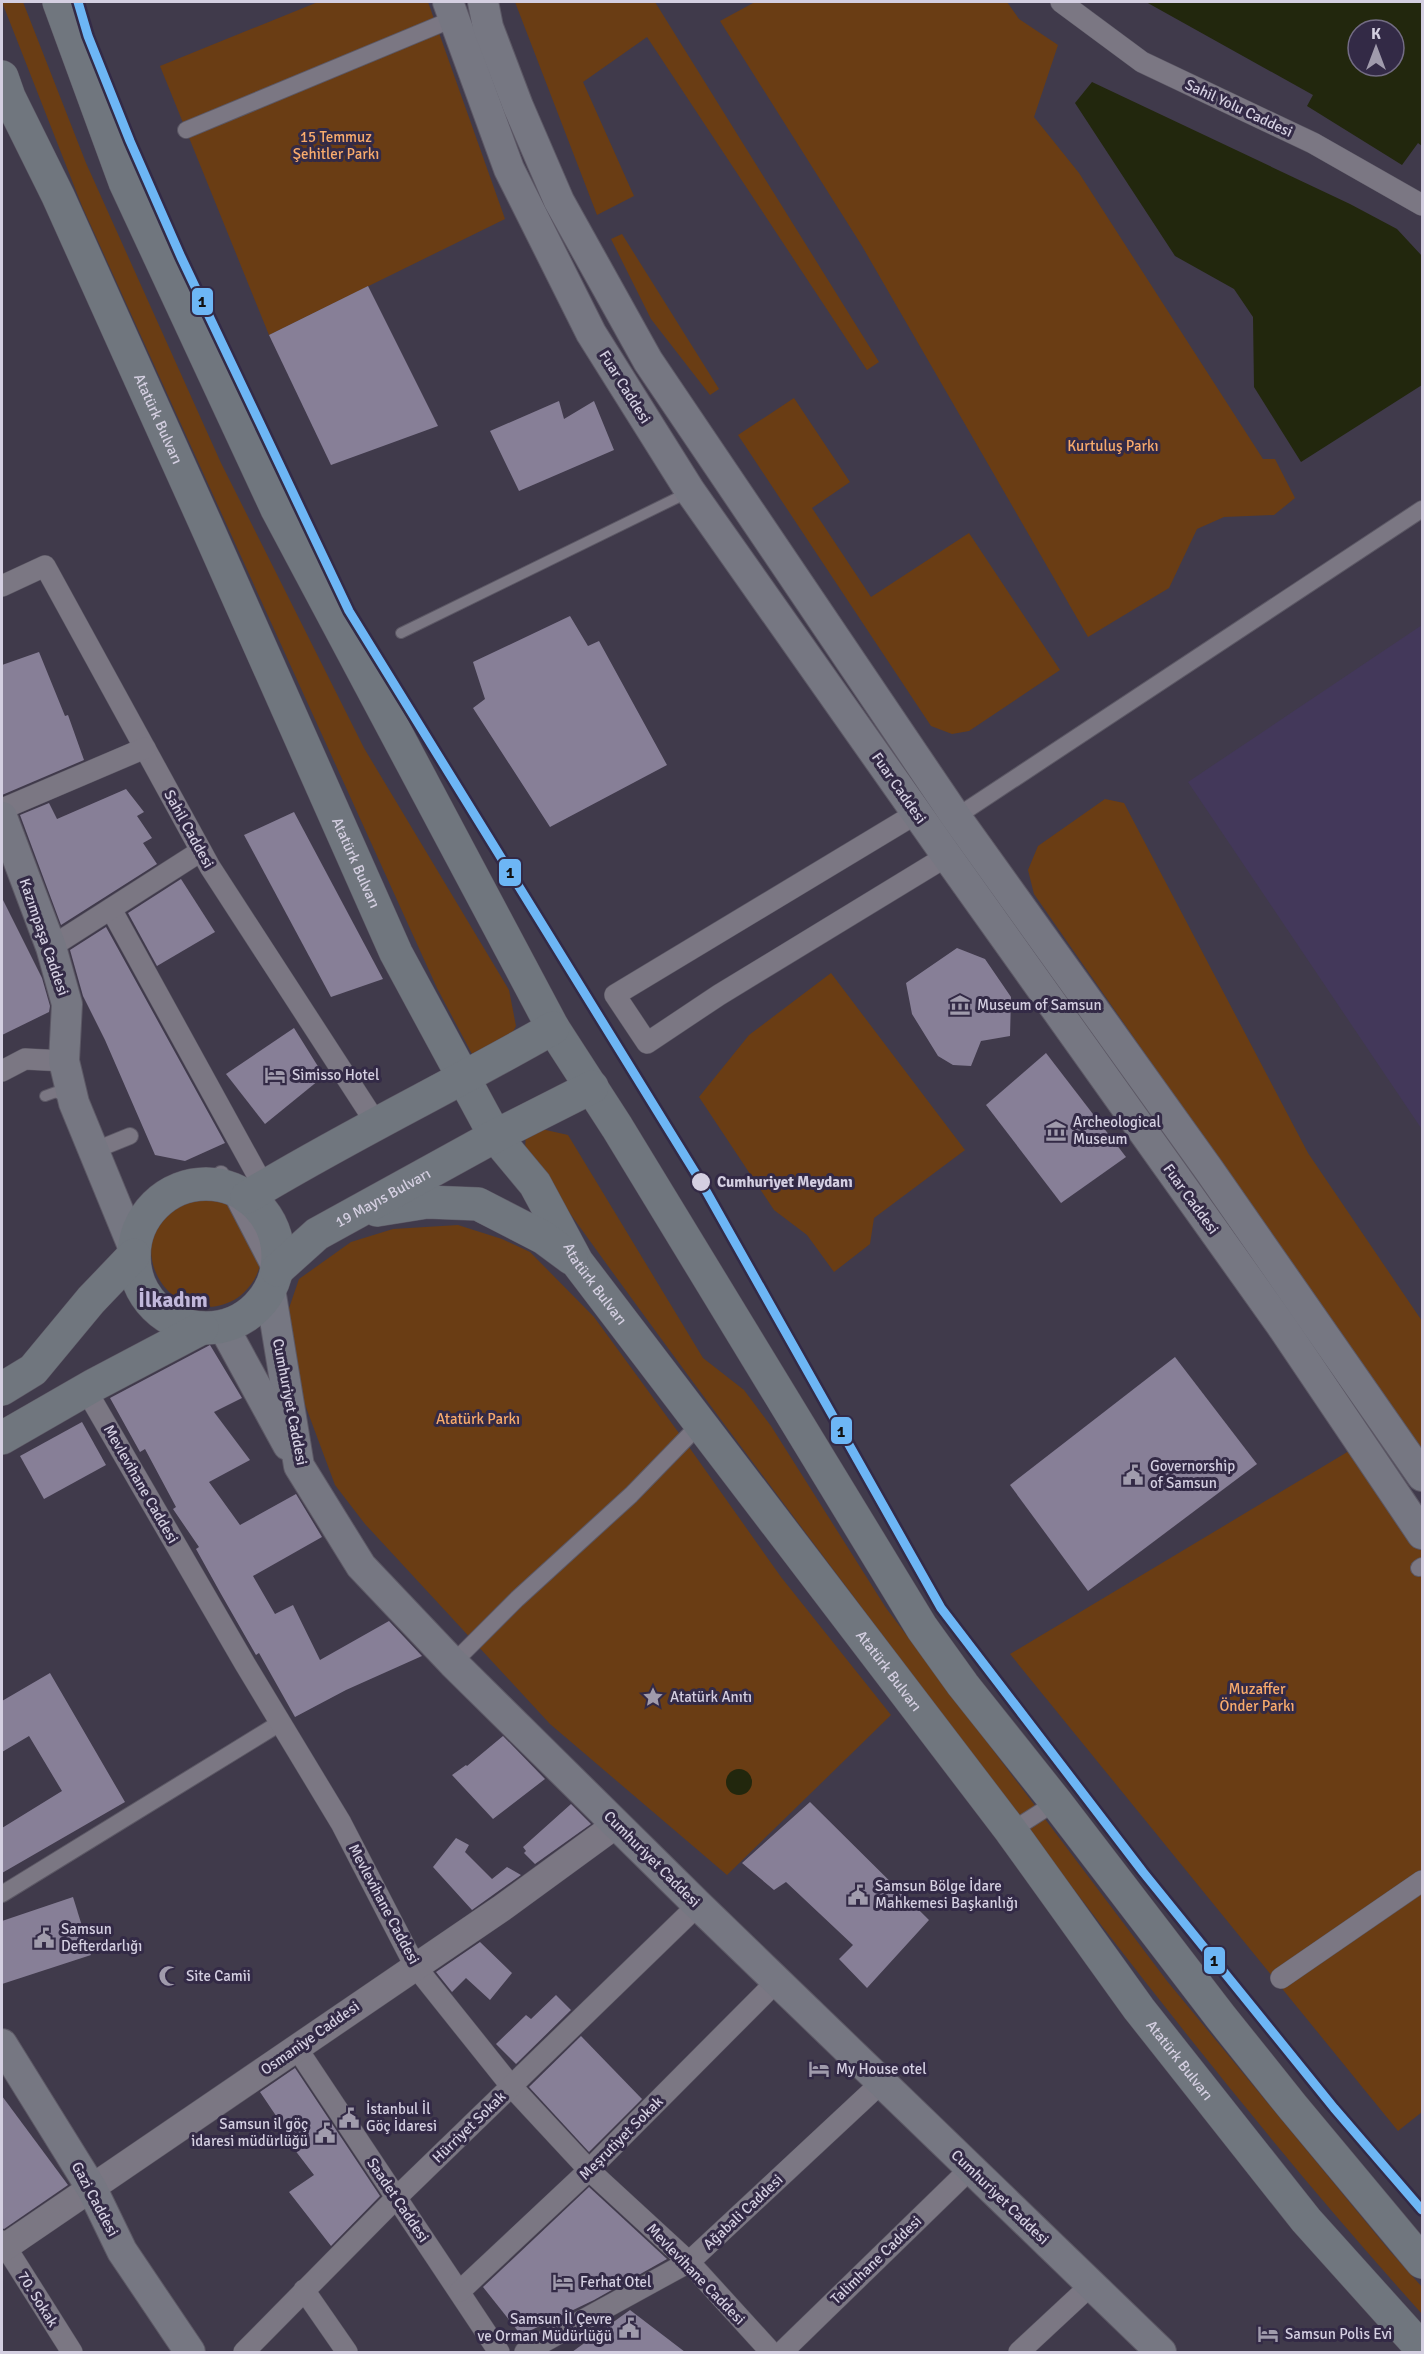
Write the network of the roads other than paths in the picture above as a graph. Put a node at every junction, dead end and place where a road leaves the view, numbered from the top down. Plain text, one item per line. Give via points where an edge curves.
1 (59, 2) edge
2 (483, 2) edge
3 (1061, 2) edge
4 (451, 10) edge
5 (4, 91) edge
6 (186, 130) dead end
7 (1422, 205) edge
8 (690, 491) junction
9 (1422, 509) edge
10 (2, 586) edge
11 (401, 633) dead end
12 (145, 748) junction
13 (2, 809) edge
14 (918, 813) junction
15 (2, 817) edge
16 (956, 817) junction
17 (201, 851) junction
18 (947, 856) junction
19 (111, 909) junction
20 (51, 947) junction
21 (553, 1028) junction
22 (64, 1061) junction
23 (2, 1071) edge
24 (463, 1079) junction
25 (592, 1087) junction
26 (45, 1096) dead end
27 (74, 1103) junction
28 (376, 1123) junction
29 (495, 1136) junction
30 (105, 1146) junction
31 (240, 1186) junction
32 (357, 1212) junction
33 (144, 1218) junction
34 (134, 1252) junction
35 (577, 1262) junction
36 (275, 1282) junction
37 (213, 1327) junction
38 (2, 1389) edge
39 (86, 1390) junction
40 (700, 1424) junction
41 (2, 1438) edge
42 (299, 1466) junction
43 (1422, 1476) edge
44 (1422, 1534) edge
45 (453, 1662) junction
46 (280, 1722) junction
47 (1056, 1802) junction
48 (617, 1824) junction
49 (1011, 1831) junction
50 (1422, 1881) edge
51 (2, 1894) edge
52 (698, 1905) junction
53 (415, 1966) junction
54 (1281, 1978) dead end
55 (778, 1980) junction
56 (2, 2044) edge
57 (296, 2048) junction
58 (881, 2084) junction
59 (511, 2086) junction
60 (971, 2168) junction
61 (590, 2170) junction
62 (92, 2189) junction
63 (397, 2197) junction
64 (3, 2245) edge
65 (689, 2262) junction
66 (1422, 2262) edge
67 (1091, 2284) junction
68 (304, 2289) junction
69 (460, 2291) junction
70 (1422, 2349) edge
71 (72, 2352) edge
72 (190, 2352) edge
73 (244, 2352) edge
74 (346, 2352) edge
75 (499, 2352) edge
76 (525, 2352) edge
77 (771, 2352) edge
78 (782, 2352) edge
79 (1019, 2352) edge
80 (1161, 2352) edge

1 - 21 main road via 125,182 277,509
2 - 16 main road, Fuar Caddesi via 518,106 558,201 648,361
3 - 7 street, Sahil Yolu Caddesi via 1142,62 1313,143
4 - 6 street
4 - 8 main road, Fuar Caddesi via 509,169 580,312
5 - 24 main road, Atatürk Bulvarı via 72,228 396,953
8 - 11 lane
8 - 14 main road, Fuar Caddesi
9 - 16 street
10 - 12 street, Sahil Caddesi via 45,566
12 - 13 street
12 - 17 street, Sahil Caddesi
14 - 18 main road, Fuar Caddesi
14 - 18 street via 615,995 647,1043
15 - 20 main road, Kazımpaşa Caddesi
16 - 43 main road, Fuar Caddesi
17 - 19 street
17 - 28 street, Sahil Caddesi
18 - 44 main road, Fuar Caddesi via 1281,1325
19 - 20 street
19 - 31 street
20 - 22 main road, Kazımpaşa Caddesi via 67,1004
21 - 24 main road
21 - 25 main road
22 - 23 street via 25,1059
22 - 27 main road, Kazımpaşa Caddesi
22 - 30 main road, Kazımpaşa Caddesi via 96,1101
24 - 28 main road
24 - 29 main road, Atatürk Bulvarı
25 - 29 main road, 19 Mayıs Bulvarı
25 - 47 main road via 922,1628
26 - 27 lane via 56,1092
27 - 30 main road, Kazımpaşa Caddesi
28 - 31 main road
29 - 32 main road, 19 Mayıs Bulvarı
29 - 35 main road, Atatürk Bulvarı via 535,1184
30 - 33 main road, Kazımpaşa Caddesi
30 - 34 main road, Kazımpaşa Caddesi
31 - 33 main road via 202,1184 180,1189 159,1200
31 - 36 main road via 273,1229 278,1249
32 - 35 main road via 427,1202 478,1204 544,1238
32 - 36 main road, 19 Mayıs Bulvarı via 317,1234
33 - 34 main road
34 - 37 main road via 135,1272 144,1293 159,1311 179,1323
34 - 38 main road via 33,1370
35 - 40 main road, Atatürk Bulvarı
36 - 37 main road via 258,1305 242,1318
36 - 42 main road, Cumhuriyet Caddesi
37 - 39 main road
37 - 42 main road
39 - 41 main road
39 - 46 street, Mevlevihane Caddesi
40 - 45 street via 631,1495
40 - 49 main road, Atatürk Bulvarı
42 - 45 main road, Cumhuriyet Caddesi via 361,1566
45 - 48 main road, Cumhuriyet Caddesi
46 - 51 street
46 - 53 street, Mevlevihane Caddesi via 341,1823
47 - 49 street
47 - 66 main road via 1234,2034
48 - 52 main road, Cumhuriyet Caddesi
48 - 53 street, Osmaniye Caddesi
49 - 70 main road, Atatürk Bulvarı via 1139,2009 1292,2202
50 - 54 street
52 - 55 main road, Cumhuriyet Caddesi
52 - 59 street, Hürriyet Sokak
53 - 57 street, Osmaniye Caddesi
53 - 59 street, Mevlevihane Caddesi
55 - 58 main road, Cumhuriyet Caddesi
55 - 61 street, Meşrutiyet Sokak
56 - 62 main road, Gazi Caddesi
57 - 62 street, Osmaniye Caddesi
57 - 63 street, Saadet Caddesi
58 - 60 main road, Cumhuriyet Caddesi
58 - 65 street, Ağabali Caddesi
59 - 61 street, Mevlevihane Caddesi
59 - 63 street, Hürriyet Sokak
60 - 67 main road, Cumhuriyet Caddesi
60 - 78 street, Talimhane Caddesi
61 - 65 street, Mevlevihane Caddesi
61 - 69 street, Meşrutiyet Sokak
62 - 64 street, Osmaniye Caddesi
62 - 72 main road, Gazi Caddesi via 122,2251
63 - 68 street, Hürriyet Sokak
63 - 69 street, Saadet Caddesi
64 - 71 street, 70. Sokak
65 - 76 street, Ağabali Caddesi
65 - 77 street, Mevlevihane Caddesi
67 - 79 street
67 - 80 main road, Cumhuriyet Caddesi
68 - 73 street, Hürriyet Sokak
68 - 74 street
69 - 75 street, Saadet Caddesi

